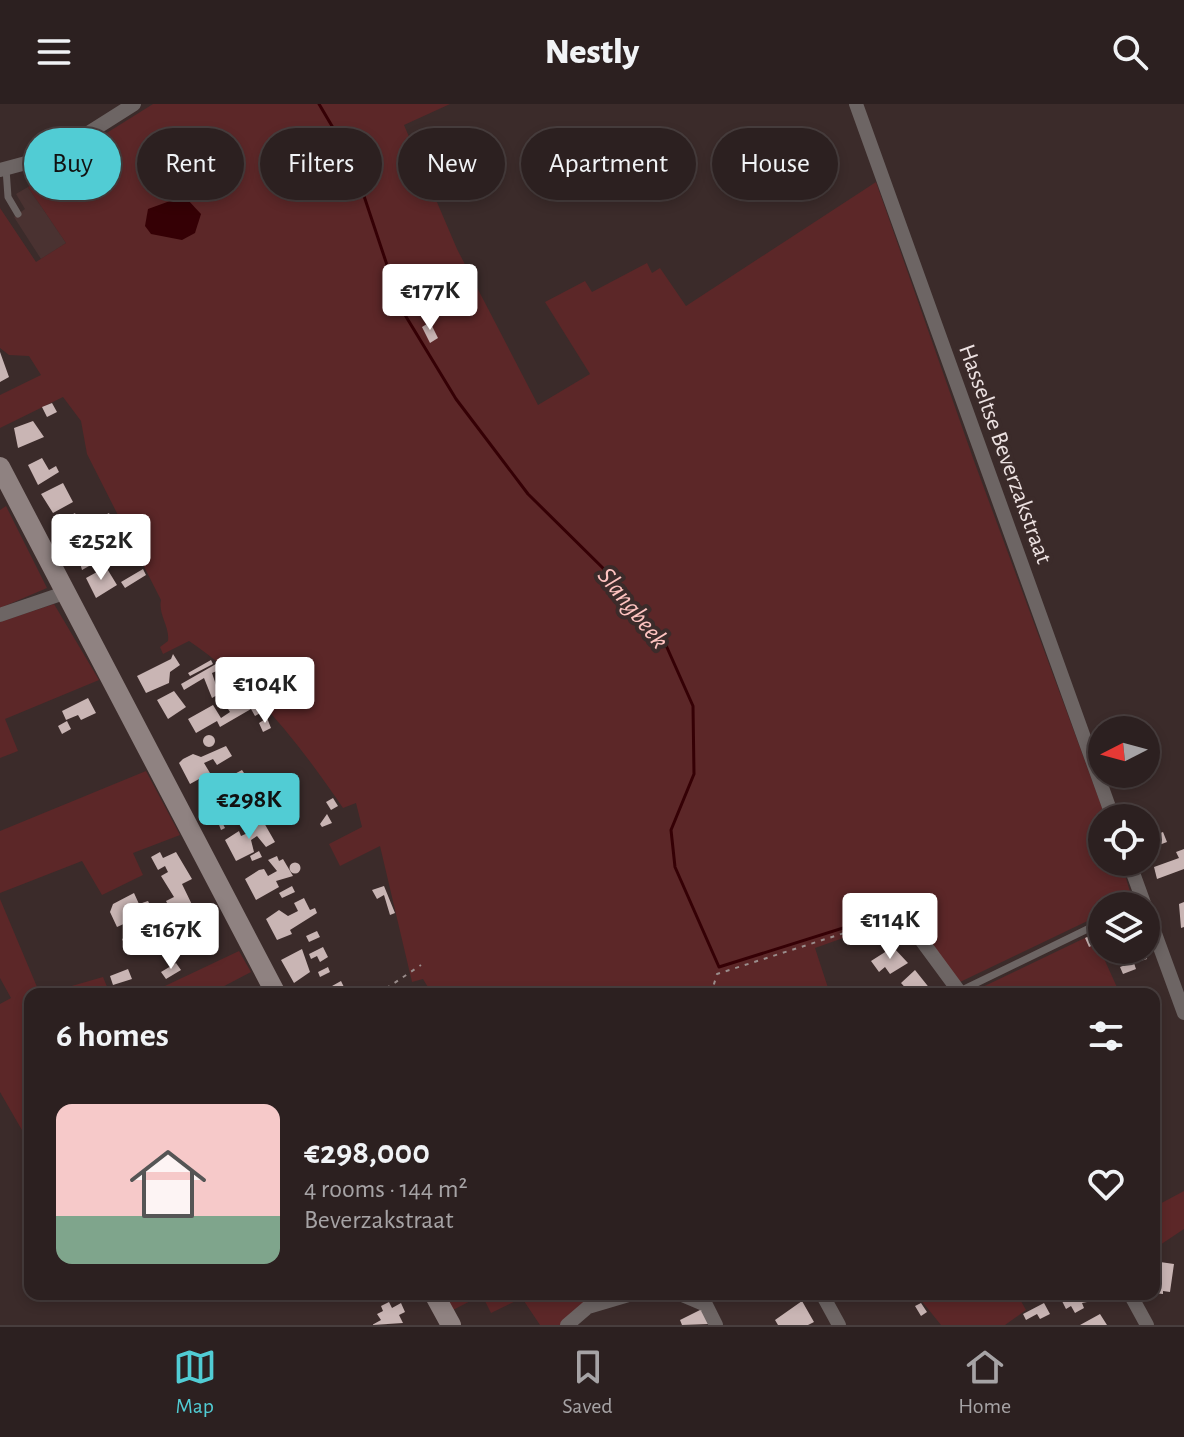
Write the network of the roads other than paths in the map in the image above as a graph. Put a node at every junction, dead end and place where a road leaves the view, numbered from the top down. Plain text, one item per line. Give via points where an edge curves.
1 (134, 104) edge
2 (856, 104) edge
3 (3, 170) edge
4 (18, 214) dead end
5 (0, 467) edge
6 (67, 592) junction
7 (0, 615) edge
8 (1108, 804) edge
9 (908, 922) road end
10 (1088, 929) edge
11 (1160, 952) edge
12 (273, 988) edge
13 (956, 988) edge
14 (970, 988) edge
15 (1184, 1013) edge
16 (437, 1300) edge
17 (606, 1300) edge
18 (694, 1300) edge
19 (825, 1300) edge
20 (1133, 1300) edge
21 (451, 1325) edge
22 (567, 1325) edge
23 (716, 1325) edge
24 (839, 1325) edge
25 (1147, 1325) edge

1 - 3 street via 52,156
2 - 8 street, Hasseltse Beverzakstraat
3 - 4 lane
5 - 6 street
6 - 7 street
6 - 12 street
9 - 13 street
10 - 14 lane
11 - 15 street
16 - 21 street
17 - 22 street
18 - 23 street via 706,1305
19 - 24 street
20 - 25 street

